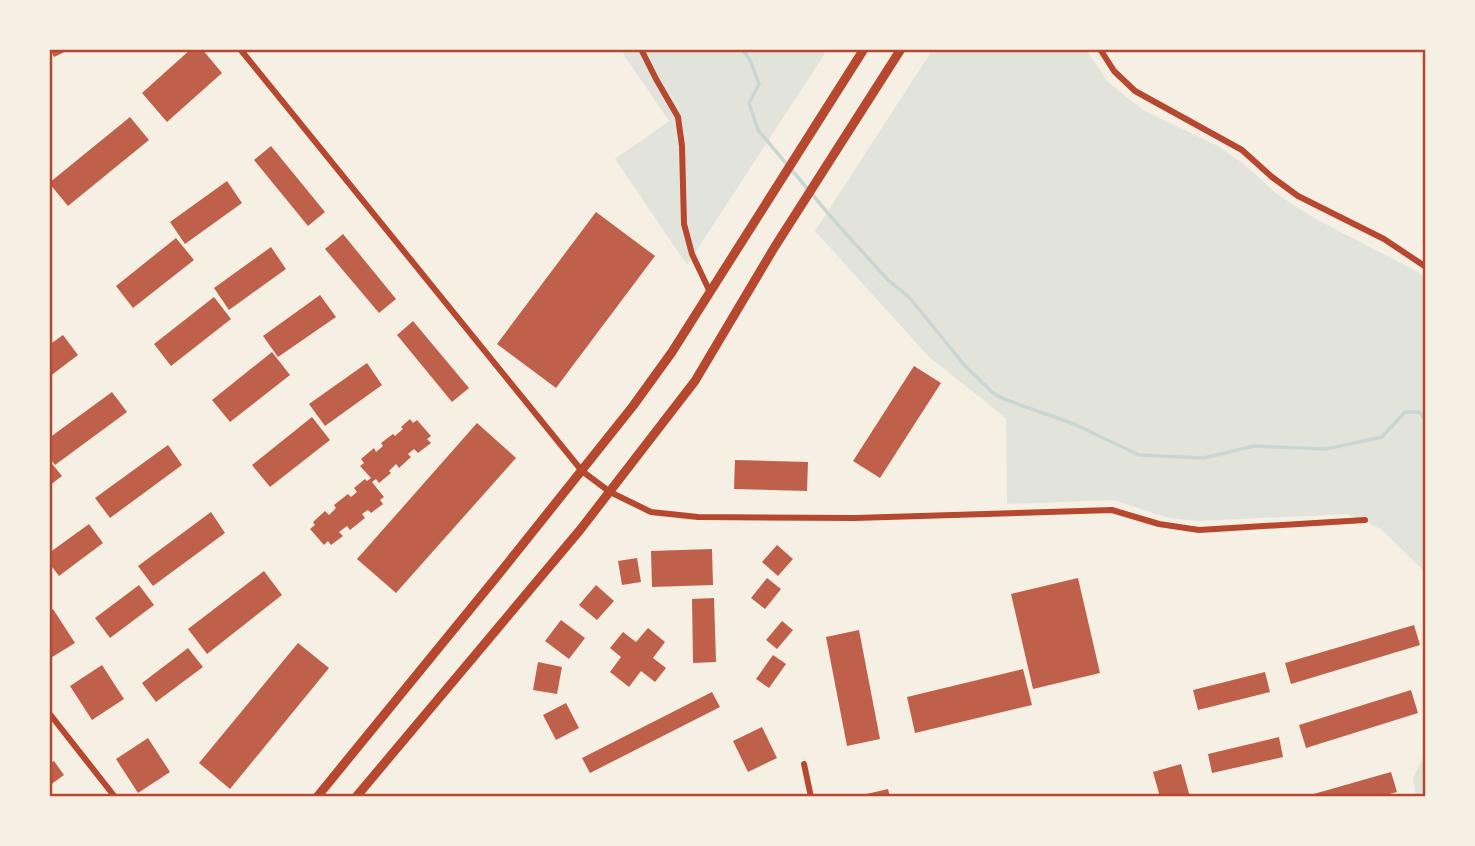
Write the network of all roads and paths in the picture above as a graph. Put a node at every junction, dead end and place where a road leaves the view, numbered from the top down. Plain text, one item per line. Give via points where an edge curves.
1 (240, 49) edge
2 (641, 49) edge
3 (864, 49) edge
4 (901, 49) edge
5 (1100, 49) edge
6 (1426, 267) edge
7 (710, 292) junction
8 (582, 471) junction
9 (610, 492) junction
10 (1365, 520) dead end
11 (49, 713) edge
12 (804, 764) dead end
13 (115, 797) edge
14 (317, 797) edge
15 (356, 797) edge
16 (811, 797) edge

1 - 8 street
2 - 7 street via 678,117 684,224
3 - 7 main road
4 - 9 main road via 695,381
5 - 6 street via 1135,91 1242,150 1298,196 1384,239
7 - 8 main road via 672,352
8 - 9 street
8 - 14 main road
9 - 10 street via 651,512 698,517 855,518 1112,510 1199,530
9 - 15 main road
11 - 13 street
12 - 16 street

